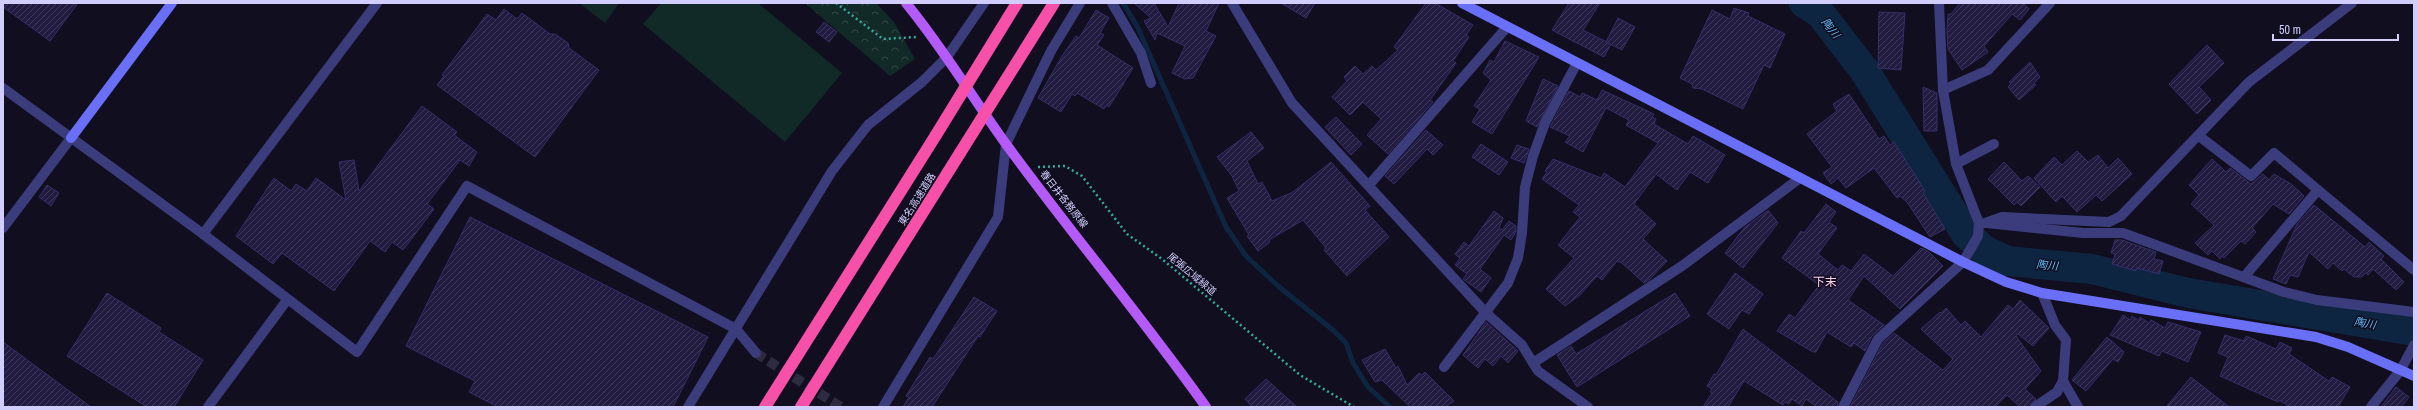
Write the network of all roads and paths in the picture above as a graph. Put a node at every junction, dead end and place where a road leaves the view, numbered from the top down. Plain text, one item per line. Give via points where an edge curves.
1 (172, 3) edge
2 (377, 3) edge
3 (836, 3) edge
4 (906, 3) edge
5 (984, 3) edge
6 (1017, 3) edge
7 (1054, 3) edge
8 (1080, 3) edge
9 (1112, 3) edge
10 (1232, 3) edge
11 (1462, 3) edge
12 (1939, 3) edge
13 (2050, 3) edge
14 (2352, 3) edge
15 (1507, 28) junction
16 (933, 36) junction
17 (947, 57) junction
18 (1577, 63) junction
19 (1152, 83) dead end
20 (3, 88) edge
21 (1944, 90) junction
22 (2199, 136) junction
23 (71, 138) junction
24 (1006, 144) junction
25 (1994, 144) dead end
26 (1956, 164) junction
27 (1024, 167) junction
28 (1800, 178) junction
29 (1369, 184) junction
30 (2318, 190) junction
31 (1982, 223) junction
32 (3, 228) edge
33 (203, 234) junction
34 (1963, 262) junction
35 (2414, 270) edge
36 (2244, 277) junction
37 (2042, 293) junction
38 (287, 300) junction
39 (2414, 312) edge
40 (1486, 313) junction
41 (736, 329) junction
42 (2414, 346) edge
43 (756, 353) tunnel mouth
44 (1533, 363) junction
45 (1444, 367) dead end
46 (2400, 371) junction
47 (2414, 376) edge
48 (2063, 381) junction
49 (208, 407) edge
50 (688, 407) edge
51 (765, 407) edge
52 (801, 407) edge
53 (883, 407) edge
54 (1206, 407) edge
55 (1354, 407) edge
56 (1588, 407) edge
57 (1843, 407) edge
58 (2035, 407) edge
59 (2078, 407) edge
60 (2371, 407) edge

1 - 23 street
2 - 33 street
3 - 16 path via 883,39
4 - 16 main road, 春日井各務原線
5 - 17 street
6 - 51 highway, 東名高速道路, bridge
7 - 52 highway, 東名高速道路, bridge
8 - 24 street via 1051,51
9 - 19 street via 1141,53
10 - 29 street via 1292,103
11 - 15 street
12 - 21 street
13 - 21 street via 1988,70
14 - 22 street via 2265,68
15 - 18 street
15 - 29 street
16 - 17 main road, 春日井各務原線
17 - 24 main road, 春日井各務原線
17 - 41 street via 922,82 868,125 781,252
18 - 28 street
18 - 40 street via 1545,123 1533,156 1525,187 1518,258 1508,283
20 - 23 street
21 - 26 street
22 - 30 street via 2251,176 2274,153
22 - 31 street via 2122,216 2109,222 2002,217
23 - 32 street
23 - 33 street
24 - 27 main road, 春日井各務原線
24 - 53 street via 998,217
25 - 26 street
26 - 31 street
27 - 54 main road, 春日井各務原線 via 1157,339
27 - 55 path, 尾張広域緑道 via 1065,166 1082,176 1127,234 1162,259 1300,375
28 - 34 street
28 - 44 street via 1682,266
29 - 40 street
30 - 35 street
30 - 36 street
31 - 34 street via 1973,248
31 - 36 street via 2083,233 2123,233
33 - 38 street
34 - 37 street via 2006,282
34 - 57 street via 1878,339
36 - 39 street via 2284,292 2317,300
37 - 46 street via 2316,337 2348,347
37 - 48 street via 2055,325 2066,340
38 - 41 street via 357,352 467,186
38 - 49 street
40 - 44 street via 1522,345
40 - 45 street
41 - 43 street
41 - 50 street
42 - 46 street
44 - 56 street via 1538,371
46 - 47 street
46 - 60 street
48 - 58 street via 2057,392
48 - 59 street

